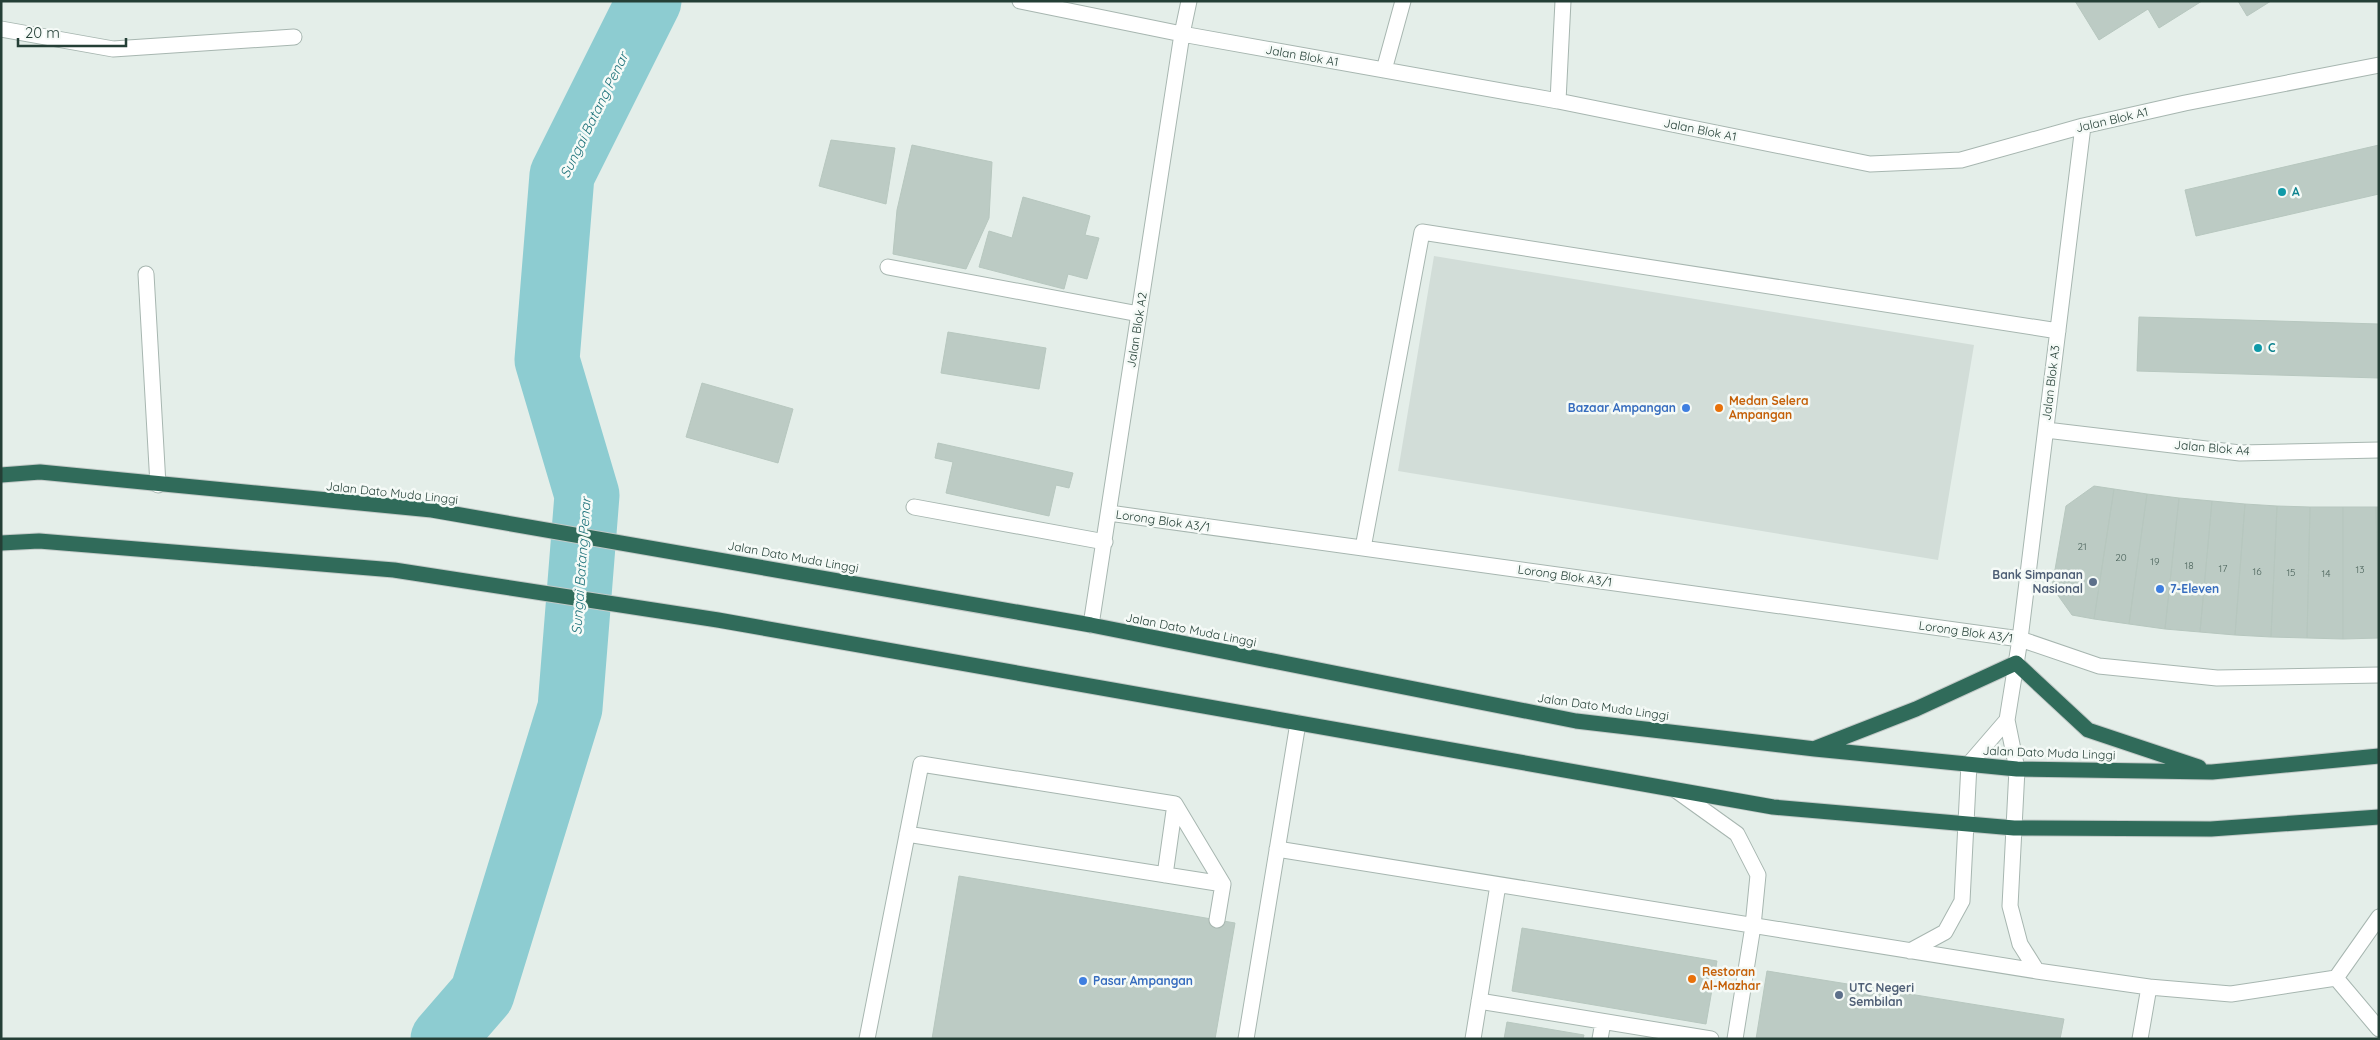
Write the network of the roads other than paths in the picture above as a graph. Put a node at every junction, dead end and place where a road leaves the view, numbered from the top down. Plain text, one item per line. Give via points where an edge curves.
1 (1020, 1) edge
2 (1189, 1) edge
3 (1403, 1) edge
4 (1563, 1) edge
5 (1, 29) edge
6 (1182, 34) junction
7 (294, 36) dead end
8 (2379, 65) edge
9 (1384, 70) junction
10 (1558, 101) junction
11 (2083, 126) junction
12 (888, 268) dead end
13 (146, 274) dead end
14 (1139, 314) junction
15 (2058, 331) junction
16 (2046, 430) junction
17 (2379, 450) edge
18 (1, 467) edge
19 (40, 472) junction
20 (1, 475) edge
21 (158, 485) junction
22 (914, 507) dead end
23 (1109, 513) junction
24 (1105, 542) junction
25 (1, 543) edge
26 (1363, 548) junction
27 (1091, 625) junction
28 (2020, 640) junction
29 (2016, 663) junction
30 (2379, 675) edge
31 (2007, 720) junction
32 (1298, 723) junction
33 (1814, 749) junction
34 (2379, 756) edge
35 (1969, 764) junction
36 (2017, 769) junction
37 (2212, 772) junction
38 (1677, 791) junction
39 (1175, 804) junction
40 (2379, 816) edge
41 (1965, 824) junction
42 (2014, 828) junction
43 (906, 834) junction
44 (1277, 849) junction
45 (1165, 875) junction
46 (1222, 884) junction
47 (1498, 885) junction
48 (2379, 916) edge
49 (1217, 920) dead end
50 (1753, 926) junction
51 (1910, 951) junction
52 (2037, 971) junction
53 (2336, 978) junction
54 (2149, 987) junction
55 (1479, 1001) junction
56 (1603, 1022) junction
57 (2379, 1029) edge
58 (867, 1039) edge
59 (1246, 1039) edge
60 (1473, 1039) edge
61 (1600, 1039) edge
62 (1711, 1039) edge
63 (1735, 1039) edge
64 (2140, 1039) edge

1 - 6 street, Jalan Blok A1
2 - 6 street, Jalan Blok A2
3 - 9 street
4 - 10 street
5 - 7 street via 114,49
6 - 9 street, Jalan Blok A1
6 - 14 street, Jalan Blok A2
8 - 11 street, Jalan Blok A1
9 - 10 street, Jalan Blok A1
10 - 11 street, Jalan Blok A1 via 1870,164 1960,160
11 - 15 street, Jalan Blok A3
12 - 14 street
13 - 21 street
14 - 23 street, Jalan Blok A2
15 - 16 street, Jalan Blok A3
15 - 26 street via 1422,232
16 - 17 street, Jalan Blok A4 via 2240,453
16 - 28 street, Jalan Blok A3
18 - 19 highway
19 - 20 highway, Jalan Dato Muda Linggi
19 - 21 highway, Jalan Dato Muda Linggi
21 - 27 highway, Jalan Dato Muda Linggi via 432,510
22 - 24 street
23 - 24 street, Jalan Blok A2
23 - 26 street, Lorong Blok A3/1
24 - 27 street, Jalan Blok A2
25 - 32 highway via 39,541 394,570 718,620
26 - 28 street, Lorong Blok A3/1
27 - 33 highway, Jalan Dato Muda Linggi via 1576,721
28 - 29 street, Jalan Blok A3
28 - 30 street, Lorong Blok A3/1 via 2099,666 2217,678
29 - 31 street, Jalan Blok A3
29 - 33 highway
29 - 37 highway via 2088,730
31 - 35 street
31 - 36 street
32 - 38 highway
32 - 44 street
33 - 35 highway, Jalan Dato Muda Linggi
34 - 37 highway, Jalan Dato Muda Linggi
35 - 36 highway, Jalan Dato Muda Linggi
35 - 41 street
36 - 37 highway, Jalan Dato Muda Linggi
36 - 42 street
38 - 41 highway via 1773,807
38 - 50 street via 1737,834 1758,875
39 - 43 street via 921,764
39 - 45 street
39 - 46 street
40 - 42 highway via 2211,829
41 - 42 highway
41 - 51 street via 1962,901 1945,932
42 - 52 street via 2010,906 2020,944
43 - 45 street
43 - 58 street
44 - 47 street
44 - 59 street
45 - 46 street
46 - 49 street
47 - 50 street
47 - 55 street
48 - 53 street
50 - 51 street
50 - 63 street
51 - 52 street
52 - 54 street
53 - 54 street via 2231,994
53 - 57 street
54 - 64 street
55 - 56 street
55 - 60 street
56 - 61 street
56 - 62 street

